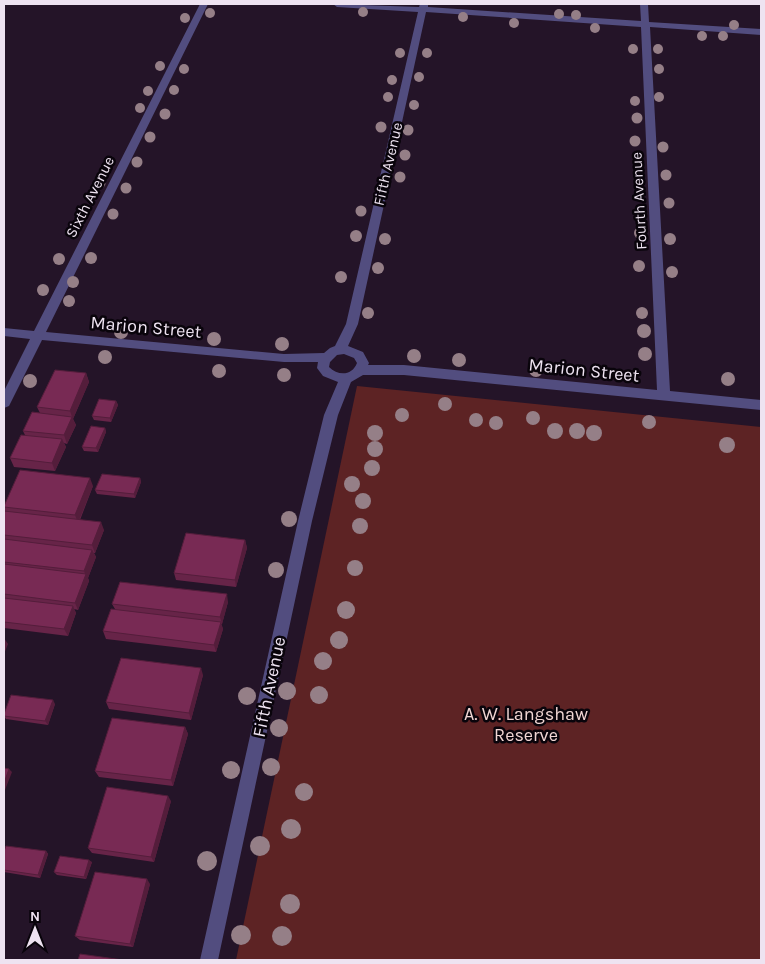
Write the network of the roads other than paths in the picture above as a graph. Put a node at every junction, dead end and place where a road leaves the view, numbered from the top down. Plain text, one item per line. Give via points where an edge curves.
1 (204, 4) edge
2 (337, 4) edge
3 (644, 4) edge
4 (424, 7) edge
5 (645, 24) junction
6 (761, 32) edge
7 (352, 324) junction
8 (4, 332) edge
9 (38, 335) junction
10 (340, 350) junction
11 (359, 360) junction
12 (326, 367) junction
13 (346, 378) junction
14 (664, 396) junction
15 (4, 403) edge
16 (761, 405) edge
17 (331, 415) junction
18 (209, 960) edge

1 - 9 street, Sixth Avenue
2 - 4 street
3 - 5 street, Fourth Avenue
4 - 5 street
4 - 7 street, Fifth Avenue
5 - 6 street
5 - 14 street, Fourth Avenue
7 - 10 street, Fifth Avenue
7 - 11 street, Fifth Avenue
8 - 9 street, Marion Street
9 - 12 street, Marion Street via 284,358
9 - 15 street, Sixth Avenue
10 - 11 street, Marion Street
10 - 12 street
11 - 13 street via 357,374
11 - 14 street, Marion Street via 404,370
12 - 13 street, Marion Street
12 - 17 street, Fifth Avenue
13 - 17 street, Fifth Avenue
14 - 16 street, Marion Street
17 - 18 street, Fifth Avenue

